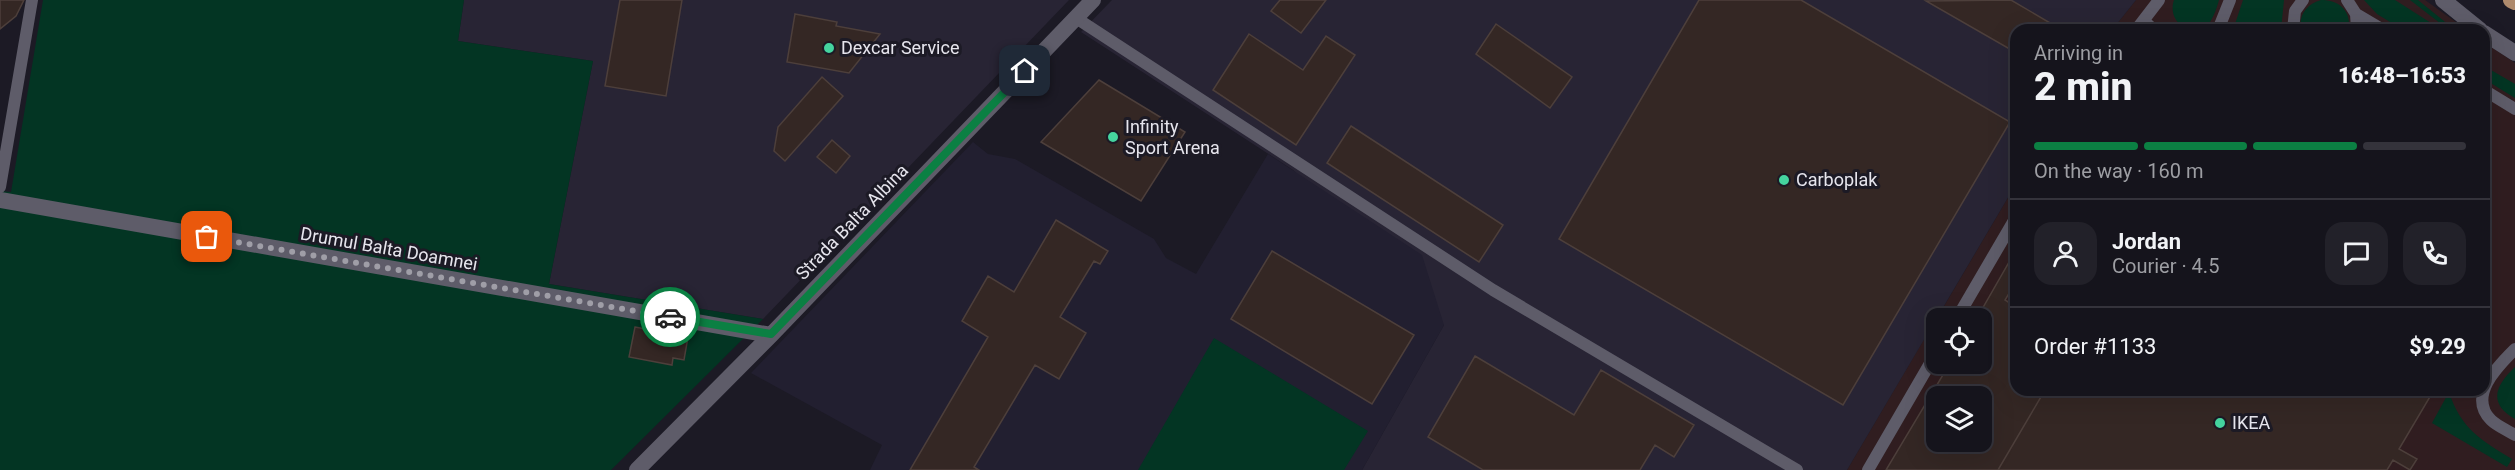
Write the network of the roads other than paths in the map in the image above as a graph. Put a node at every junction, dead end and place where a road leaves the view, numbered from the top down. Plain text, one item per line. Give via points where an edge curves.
1 (32, 0) edge
2 (1093, 0) edge
3 (2159, 0) edge
4 (2230, 0) edge
5 (2303, 0) edge
6 (2347, 0) edge
7 (2443, 0) edge
8 (2511, 0) edge
9 (2515, 2) edge
10 (2293, 6) edge
11 (2356, 14) junction
12 (1076, 18) junction
13 (2141, 24) edge
14 (2220, 24) edge
15 (2293, 24) edge
16 (2357, 24) edge
17 (2373, 24) edge
18 (2473, 24) edge
19 (2490, 37) edge
20 (2515, 53) edge
21 (2490, 94) edge
22 (2515, 109) edge
23 (0, 187) edge
24 (0, 200) edge
25 (2010, 227) edge
26 (1963, 308) edge
27 (771, 334) junction
28 (2515, 349) edge
29 (1926, 370) edge
30 (2490, 378) edge
31 (2483, 396) edge
32 (2515, 435) edge
33 (637, 470) edge
34 (1797, 470) edge
35 (1868, 470) edge

1 - 23 lane
2 - 12 street, Strada Balta Albina
3 - 13 lane
4 - 14 lane
5 - 10 lane
6 - 11 lane
7 - 18 street
8 - 9 main road
10 - 15 lane
11 - 16 lane
11 - 17 lane
12 - 27 street, Strada Balta Albina
12 - 34 lane via 1493,290
19 - 20 street
21 - 22 lane
24 - 27 street, Drumul Balta Doamnei
25 - 26 lane
27 - 33 street, Strada Balta Albina
28 - 30 lane
29 - 35 lane
31 - 32 lane via 2485,413 2492,422

